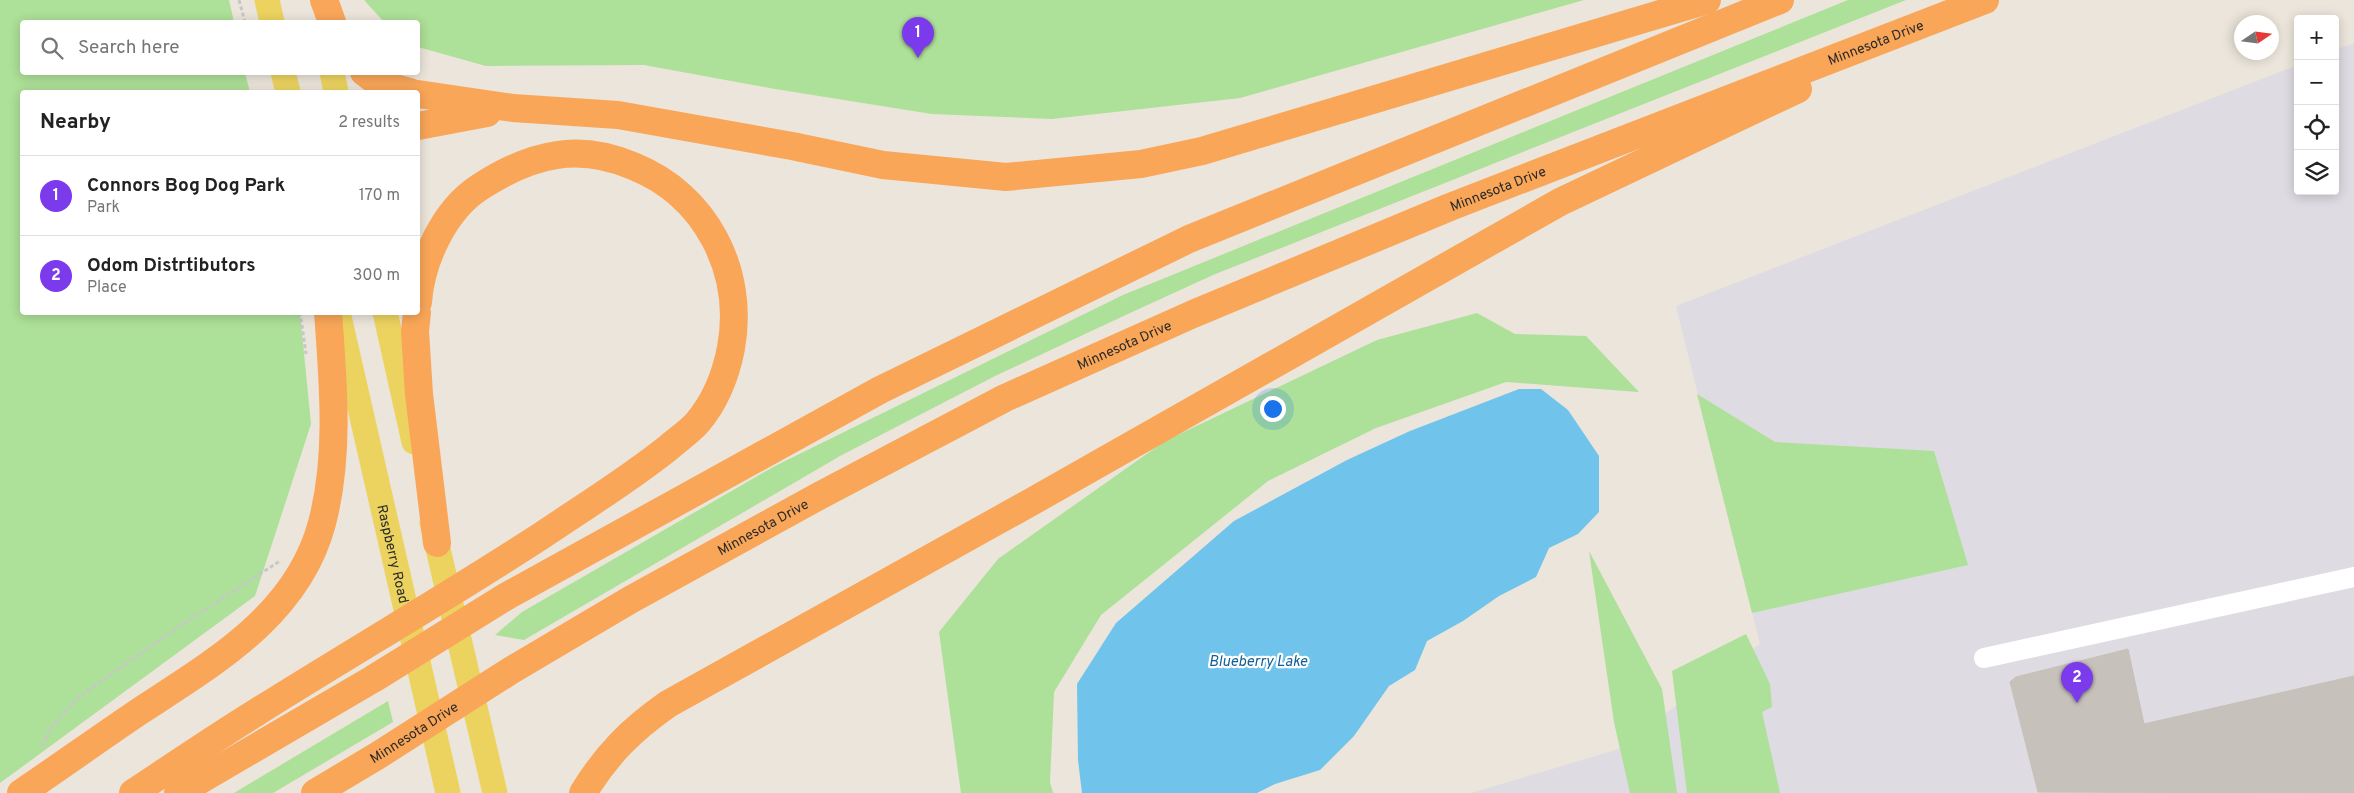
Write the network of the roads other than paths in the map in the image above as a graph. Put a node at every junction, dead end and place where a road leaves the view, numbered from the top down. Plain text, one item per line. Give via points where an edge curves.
1 (267, 0) edge
2 (317, 0) edge
3 (324, 0) edge
4 (1707, 0) edge
5 (1780, 0) edge
6 (1985, 0) edge
7 (1943, 16) junction
8 (272, 20) edge
9 (322, 20) edge
10 (331, 20) edge
11 (284, 75) edge
12 (333, 75) edge
13 (368, 75) edge
14 (288, 90) edge
15 (336, 90) edge
16 (402, 90) edge
17 (420, 94) edge
18 (513, 108) junction
19 (420, 126) edge
20 (420, 284) edge
21 (328, 315) edge
22 (339, 315) edge
23 (386, 315) edge
24 (416, 315) edge
25 (437, 544) junction
26 (2354, 577) edge
27 (1984, 658) dead end
28 (355, 769) junction
29 (21, 793) edge
30 (132, 793) edge
31 (178, 793) edge
32 (315, 793) edge
33 (328, 793) edge
34 (448, 793) edge
35 (495, 793) edge
36 (583, 793) edge

1 - 8 main road
2 - 9 main road
3 - 10 highway
4 - 18 highway via 1202,151 1141,164 1046,174 1006,177 883,165 618,115
5 - 31 highway via 1189,239 880,390 507,596
6 - 7 highway, Minnesota Drive
7 - 28 highway, Minnesota Drive via 1450,207 1193,314 1005,398 747,535 510,671
7 - 36 highway via 1781,98 1560,202 668,704 638,725 614,749
11 - 14 main road
12 - 15 main road
13 - 16 highway via 380,84
17 - 18 highway
18 - 19 highway
20 - 30 highway via 440,232 474,191 500,174 557,155 586,154 612,158 658,177 671,186 700,214 714,235 732,281 735,308 728,366 714,399 696,424 645,467 491,568 256,712
21 - 29 highway via 334,426 329,486 322,525 305,566 278,605 246,638
22 - 34 main road, Raspberry Road
23 - 25 main road
24 - 25 highway via 419,394
25 - 35 main road
26 - 27 lane
28 - 32 highway, Minnesota Drive
28 - 33 highway

